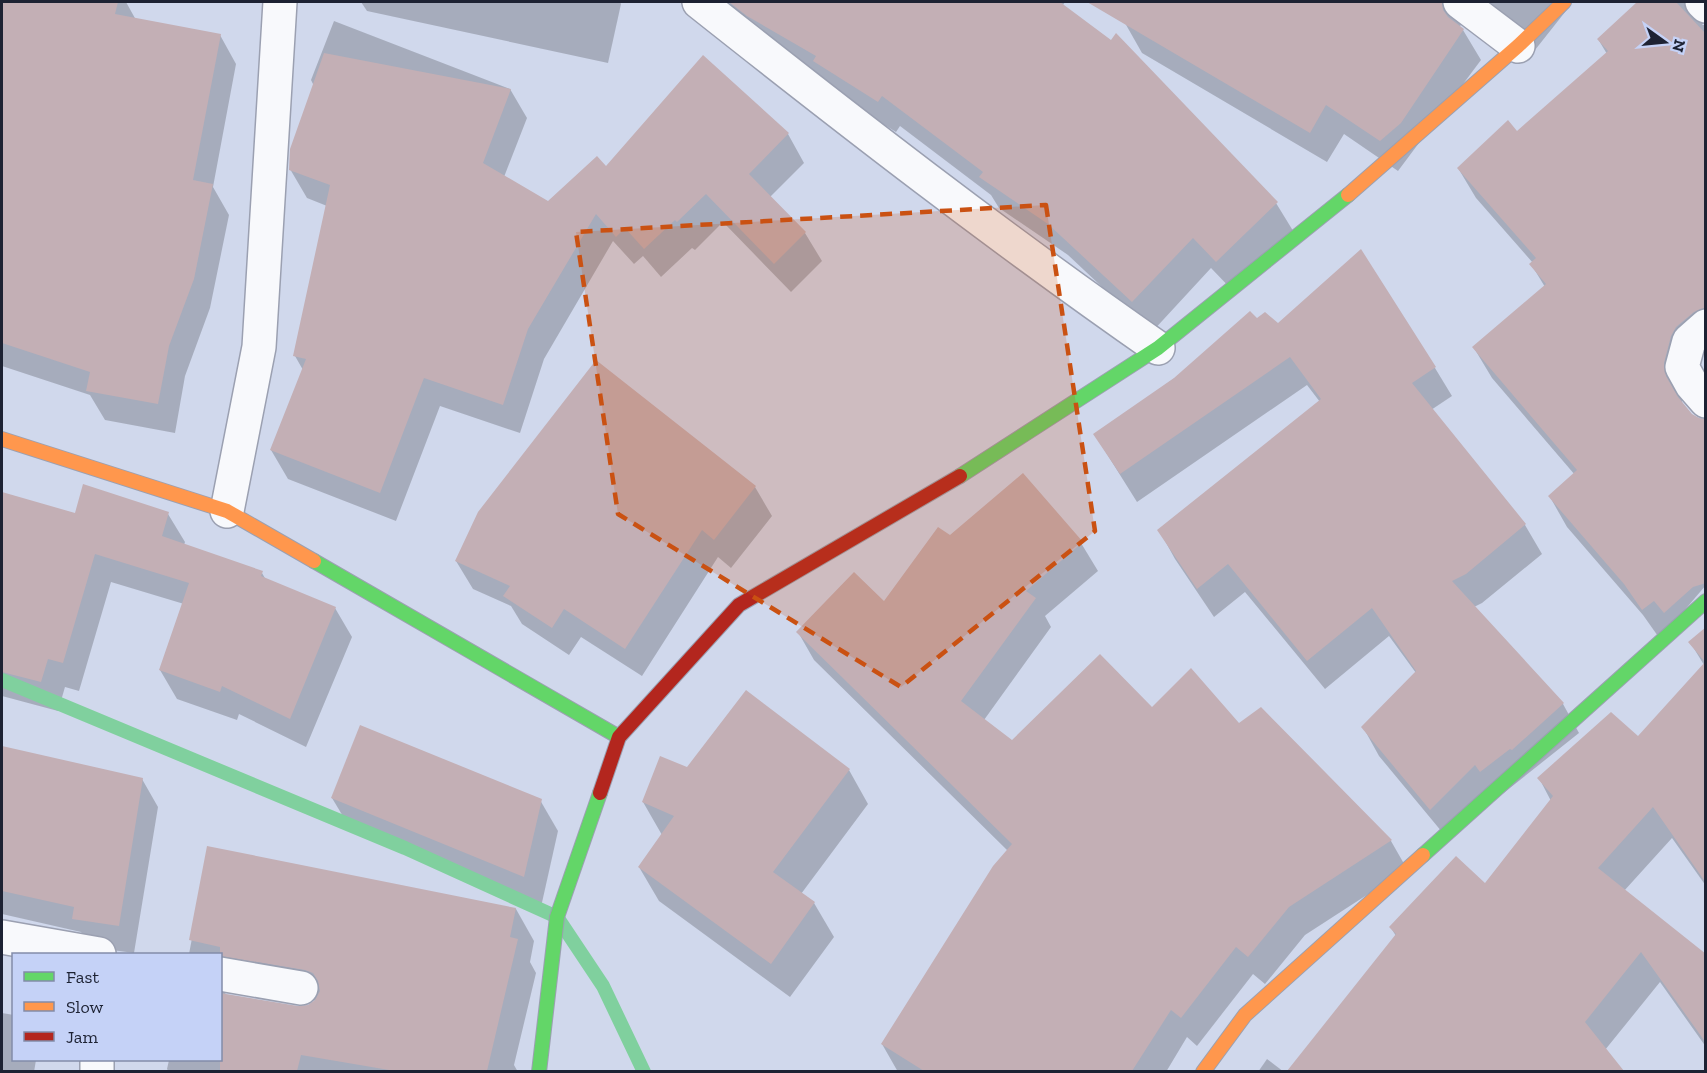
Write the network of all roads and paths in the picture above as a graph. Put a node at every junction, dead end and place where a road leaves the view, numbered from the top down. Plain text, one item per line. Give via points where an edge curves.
1 (280, 2) edge
2 (699, 2) edge
3 (1460, 2) edge
4 (1564, 2) edge
5 (1702, 2) edge
6 (1706, 6) edge
7 (1518, 46) junction
8 (1706, 326) edge
9 (1158, 348) junction
10 (1706, 401) edge
11 (2, 439) edge
12 (227, 511) junction
13 (1706, 601) edge
14 (619, 737) junction
15 (2, 937) edge
16 (54, 951) edge
17 (84, 953) edge
18 (222, 974) edge
19 (301, 988) dead end
20 (539, 1071) edge
21 (1203, 1071) edge

1 - 12 street via 259,346
2 - 9 street via 1050,273
3 - 7 street
4 - 7 street
5 - 6 street
7 - 9 street via 1344,198
8 - 10 street via 1689,341 1682,367
9 - 14 street via 976,466 739,605
11 - 12 street
12 - 14 street
13 - 21 street via 1245,1015
14 - 20 street via 557,917
15 - 16 street
16 - 17 street
18 - 19 street

